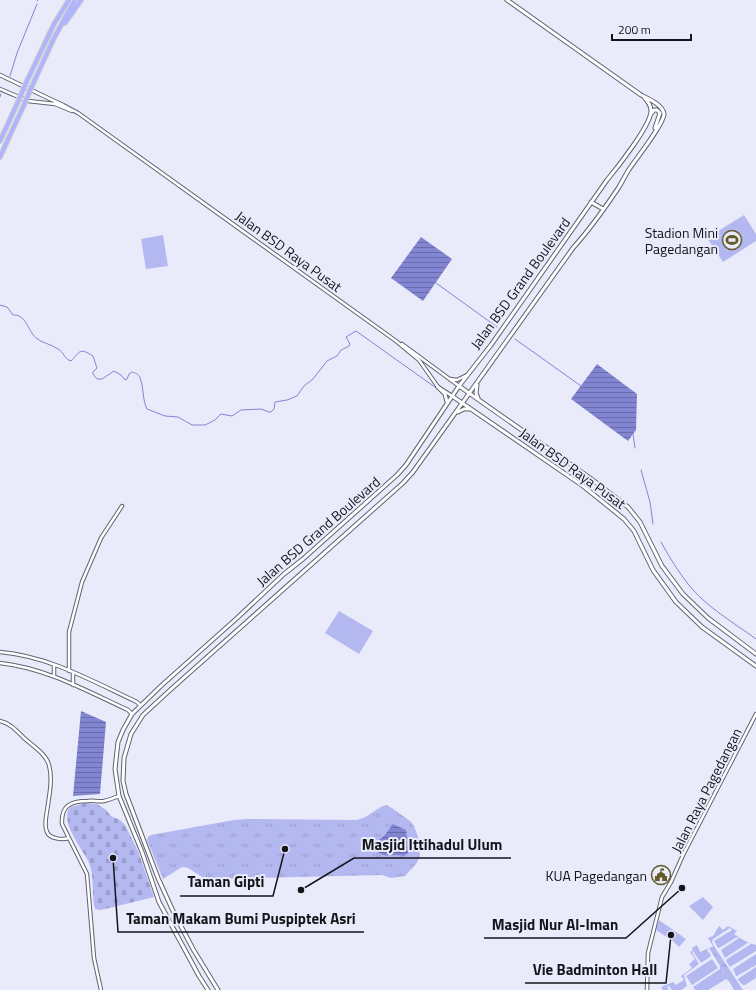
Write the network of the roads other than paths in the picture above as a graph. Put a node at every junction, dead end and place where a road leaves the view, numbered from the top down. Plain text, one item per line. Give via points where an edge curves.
1 (68, 0) edge
2 (75, 0) edge
3 (81, 0) edge
4 (507, 0) edge
5 (54, 38) junction
6 (0, 76) edge
7 (0, 89) edge
8 (641, 95) junction
9 (78, 113) junction
10 (650, 116) junction
11 (653, 136) junction
12 (0, 141) edge
13 (0, 157) edge
14 (591, 202) junction
15 (603, 209) junction
16 (396, 341) junction
17 (467, 375) junction
18 (448, 378) junction
19 (477, 383) junction
20 (459, 386) junction
21 (438, 387) junction
22 (470, 393) junction
23 (452, 396) junction
24 (479, 400) junction
25 (463, 402) junction
26 (444, 408) junction
27 (473, 409) junction
28 (455, 414) junction
29 (122, 506) dead end
30 (298, 564) junction
31 (305, 571) junction
32 (731, 636) junction
33 (726, 644) junction
34 (0, 652) edge
35 (756, 654) edge
36 (0, 663) edge
37 (54, 665) junction
38 (756, 666) edge
39 (69, 671) junction
40 (73, 673) junction
41 (54, 676) junction
42 (73, 685) junction
43 (140, 705) junction
44 (147, 711) junction
45 (132, 714) junction
46 (756, 714) edge
47 (139, 720) junction
48 (0, 721) edge
49 (119, 796) junction
50 (69, 838) junction
51 (101, 990) edge
52 (208, 990) edge
53 (218, 990) edge
54 (647, 990) edge

1 - 12 highway, bridge via 54,24
2 - 5 highway
3 - 5 highway
4 - 8 main road
5 - 13 highway, bridge
6 - 9 street
7 - 9 street via 28,101 55,104
8 - 10 main road via 649,104
8 - 11 main road, Jalan BSD Grand Boulevard via 658,105 664,114
9 - 16 street, Jalan BSD Raya Pusat
10 - 11 main road via 654,110 660,113
10 - 14 main road, Jalan BSD Grand Boulevard via 617,168
11 - 15 main road, Jalan BSD Grand Boulevard
14 - 15 main road
14 - 17 main road, Jalan BSD Grand Boulevard via 491,345
15 - 19 main road, Jalan BSD Grand Boulevard
16 - 18 street
16 - 21 street via 419,360
17 - 18 street via 457,380
17 - 20 main road, Jalan BSD Grand Boulevard
18 - 20 street
19 - 22 main road, Jalan BSD Grand Boulevard
19 - 24 main road via 476,393
20 - 22 main road, Jalan BSD Raya Pusat
20 - 23 main road, Jalan BSD Grand Boulevard
21 - 23 street
21 - 26 main road via 447,398
22 - 24 main road, Jalan BSD Raya Pusat
22 - 25 main road, Jalan BSD Grand Boulevard
23 - 25 main road, Jalan BSD Raya Pusat
23 - 26 main road, Jalan BSD Grand Boulevard
24 - 32 main road, Jalan BSD Raya Pusat via 628,507 640,522 662,566 683,594
25 - 27 main road, Jalan BSD Raya Pusat
25 - 28 main road, Jalan BSD Grand Boulevard
26 - 30 main road, Jalan BSD Grand Boulevard via 397,475
27 - 28 main road via 464,409
27 - 33 main road, Jalan BSD Raya Pusat via 583,486 624,519 634,531 653,570 676,602 702,627
28 - 31 main road, Jalan BSD Grand Boulevard via 403,483
29 - 39 street via 101,538 82,582 69,632
30 - 31 main road
30 - 43 main road, Jalan BSD Grand Boulevard
31 - 44 main road, Jalan BSD Grand Boulevard
32 - 33 main road
32 - 35 main road, Jalan BSD Raya Pusat
33 - 38 main road, Jalan BSD Raya Pusat
34 - 37 street via 32,657
36 - 41 street
37 - 39 street
37 - 41 street
39 - 40 street
40 - 42 street
40 - 43 street
41 - 42 street
42 - 45 street
43 - 44 main road
43 - 45 main road, Jalan BSD Grand Boulevard
44 - 47 main road, Jalan BSD Grand Boulevard
45 - 47 main road
45 - 49 main road, Jalan BSD Grand Boulevard via 117,749
46 - 54 street, Jalan Raya Pagedangan via 662,897 648,953
47 - 53 main road, Jalan BSD Grand Boulevard via 131,734 124,758 123,781 126,794 173,911
48 - 50 street via 14,728 46,759 50,771 46,832 55,838
49 - 50 street via 103,801 87,800 67,805 63,811 62,824
49 - 52 main road, Jalan BSD Grand Boulevard via 159,902
50 - 51 street via 87,874 94,958

